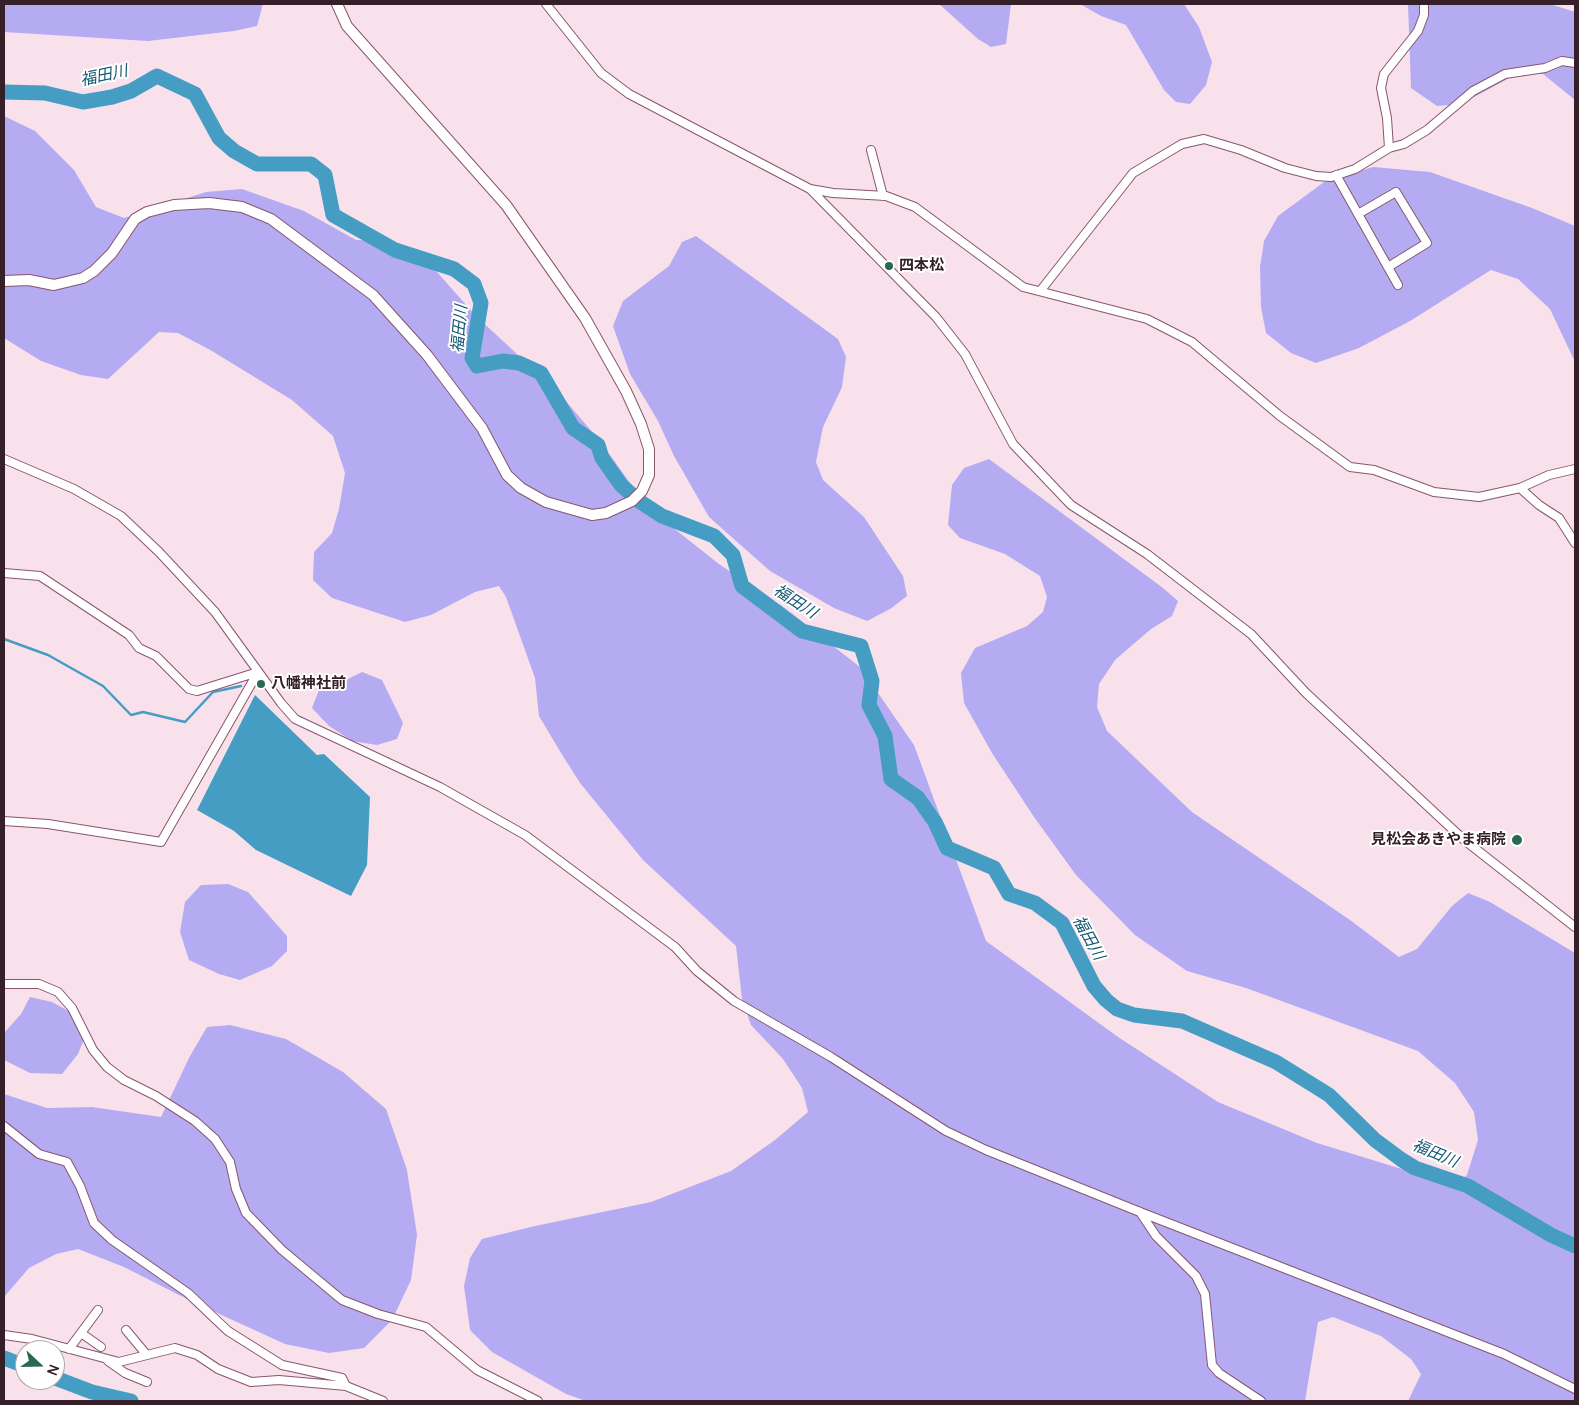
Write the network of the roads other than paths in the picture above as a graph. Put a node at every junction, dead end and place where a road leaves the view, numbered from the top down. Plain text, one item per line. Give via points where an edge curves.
1 (337, 4) edge
2 (546, 4) edge
3 (1424, 4) edge
4 (1575, 63) edge
5 (1389, 148) junction
6 (871, 150) dead end
7 (1336, 175) junction
8 (810, 189) junction
9 (883, 196) junction
10 (1358, 214) junction
11 (1388, 267) junction
12 (4, 282) edge
13 (1398, 285) dead end
14 (1041, 290) junction
15 (4, 459) edge
16 (1575, 469) edge
17 (1520, 488) junction
18 (1575, 543) edge
19 (4, 573) edge
20 (258, 672) junction
21 (4, 821) edge
22 (1575, 927) edge
23 (4, 984) edge
24 (4, 1126) edge
25 (1140, 1212) junction
26 (98, 1310) dead end
27 (126, 1330) dead end
28 (81, 1333) junction
29 (4, 1335) edge
30 (101, 1347) dead end
31 (68, 1348) junction
32 (146, 1354) junction
33 (104, 1358) junction
34 (147, 1382) dead end
35 (346, 1386) junction
36 (1575, 1389) edge
37 (383, 1401) edge
38 (538, 1401) edge
39 (1261, 1401) edge

1 - 12 street via 347,26 506,205 585,318 626,392 649,449 649,475 642,491 632,501 606,513 592,515 546,502 521,488 507,475 482,428 427,355 372,295 271,219 242,207 209,203 174,205 147,212 135,219 112,253 83,278 54,284 29,280
2 - 8 street via 601,73 629,94
3 - 5 street via 1418,31 1384,74 1381,88
4 - 5 street via 1562,61 1545,68 1505,74 1473,91 1427,130 1404,144
5 - 7 street via 1355,169
6 - 9 street
7 - 10 street
7 - 14 street via 1316,176 1285,168 1241,150 1204,140 1182,144 1132,173
8 - 9 street
8 - 22 street via 936,316 965,354 1014,444 1071,506 1147,554 1251,634 1306,693 1463,839
9 - 14 street via 915,207 1023,287
10 - 11 street
10 - 11 street via 1396,192 1428,243
11 - 13 street
14 - 17 street via 1147,319 1192,342 1280,416 1350,467 1374,470 1434,492 1479,497
15 - 20 street via 74,489 121,516 215,612
16 - 17 street via 1549,475
17 - 18 street via 1559,518
19 - 20 street via 40,576 129,635 139,648 156,656 190,689 197,691
20 - 21 street via 161,842 48,824
20 - 25 street via 295,719 440,787 524,835 668,941 697,971 760,1018 831,1057 946,1131
23 - 38 street via 39,984 58,992 72,1008 93,1050 107,1067 195,1121 215,1138 230,1162 236,1190 246,1213 282,1250 342,1300 426,1327 477,1370
24 - 35 street via 39,1154 67,1162 94,1223 112,1240 188,1293 228,1331 282,1365 342,1378
25 - 36 street via 1504,1354
25 - 39 street via 1156,1236 1196,1276 1204,1294 1212,1364 1219,1373
26 - 28 street
27 - 32 street
28 - 30 street
28 - 31 street
29 - 31 street
31 - 33 street
32 - 33 street via 119,1362
32 - 35 street via 175,1348 197,1355 218,1369 251,1382 279,1380
33 - 34 street via 125,1373
35 - 37 street

